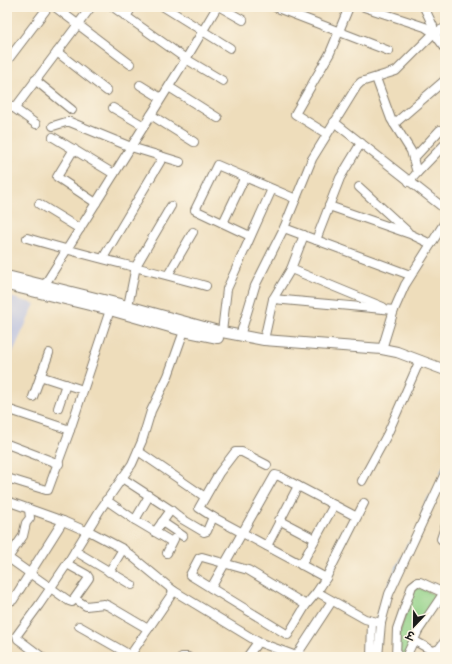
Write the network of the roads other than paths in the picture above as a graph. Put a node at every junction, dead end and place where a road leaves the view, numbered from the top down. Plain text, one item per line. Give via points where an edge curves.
1 (48, 7) edge
2 (55, 7) edge
3 (91, 7) edge
4 (113, 7) edge
5 (132, 7) edge
6 (164, 7) edge
7 (218, 7) edge
8 (275, 7) edge
9 (349, 7) edge
10 (364, 7) edge
11 (424, 7) edge
12 (126, 17) junction
13 (243, 20) dead end
14 (78, 24) junction
15 (445, 28) edge
16 (202, 31) junction
17 (340, 32) junction
18 (434, 33) junction
19 (230, 48) dead end
20 (445, 48) edge
21 (389, 51) dead end
22 (56, 52) junction
23 (186, 59) junction
24 (7, 60) edge
25 (130, 64) dead end
26 (376, 78) junction
27 (35, 80) junction
28 (445, 80) edge
29 (223, 81) dead end
30 (140, 85) dead end
31 (169, 87) junction
32 (107, 91) dead end
33 (161, 98) junction
34 (11, 105) edge
35 (113, 108) dead end
36 (72, 110) dead end
37 (151, 115) junction
38 (218, 118) dead end
39 (334, 122) junction
40 (36, 124) dead end
41 (394, 124) junction
42 (53, 126) dead end
43 (144, 126) junction
44 (440, 130) dead end
45 (327, 134) junction
46 (53, 137) dead end
47 (194, 142) dead end
48 (361, 143) junction
49 (445, 144) edge
50 (131, 147) junction
51 (74, 149) junction
52 (163, 157) junction
53 (413, 159) junction
54 (180, 162) dead end
55 (417, 173) junction
56 (114, 174) junction
57 (245, 177) junction
58 (409, 182) junction
59 (359, 187) dead end
60 (272, 189) junction
61 (296, 199) junction
62 (96, 203) junction
63 (39, 204) dead end
64 (171, 206) dead end
65 (329, 206) junction
66 (445, 209) edge
67 (445, 222) edge
68 (224, 224) junction
69 (284, 228) junction
70 (80, 229) junction
71 (193, 232) dead end
72 (410, 234) junction
73 (304, 235) junction
74 (250, 236) junction
75 (28, 238) dead end
76 (316, 240) junction
77 (431, 244) junction
78 (67, 250) junction
79 (102, 258) junction
80 (136, 266) junction
81 (291, 269) junction
82 (168, 275) junction
83 (410, 275) junction
84 (7, 276) edge
85 (7, 285) edge
86 (44, 286) junction
87 (206, 286) dead end
88 (273, 299) junction
89 (128, 306) junction
90 (110, 310) junction
91 (392, 310) junction
92 (184, 331) junction
93 (222, 332) junction
94 (240, 336) junction
95 (264, 340) junction
96 (382, 349) junction
97 (48, 353) dead end
98 (415, 358) junction
99 (445, 370) edge
100 (40, 376) junction
101 (66, 384) junction
102 (83, 390) junction
103 (33, 397) dead end
104 (58, 408) dead end
105 (7, 409) edge
106 (70, 430) junction
107 (7, 444) edge
108 (138, 451) junction
109 (59, 464) junction
110 (267, 465) dead end
111 (445, 473) edge
112 (7, 478) edge
113 (122, 478) junction
114 (362, 481) dead end
115 (298, 486) junction
116 (149, 496) junction
117 (205, 497) junction
118 (106, 500) junction
119 (7, 501) edge
120 (364, 503) dead end
121 (334, 505) junction
122 (29, 509) junction
123 (171, 510) junction
124 (213, 517) junction
125 (357, 517) junction
126 (135, 520) junction
127 (279, 520) junction
128 (63, 521) junction
129 (162, 522) junction
130 (445, 527) edge
131 (87, 530) junction
132 (155, 532) junction
133 (242, 533) junction
134 (315, 539) junction
135 (172, 542) junction
136 (445, 543) edge
137 (267, 546) junction
138 (123, 549) junction
139 (74, 551) junction
140 (167, 553) dead end
141 (8, 558) edge
142 (224, 563) junction
143 (67, 564) junction
144 (301, 565) junction
145 (109, 572) junction
146 (30, 574) junction
147 (326, 578) junction
148 (132, 585) dead end
149 (50, 588) junction
150 (211, 588) junction
151 (174, 591) junction
152 (317, 592) junction
153 (444, 592) edge
154 (75, 599) junction
155 (7, 600) edge
156 (332, 601) junction
157 (306, 605) junction
158 (376, 622) junction
159 (79, 626) dead end
160 (148, 629) junction
161 (413, 640) junction
162 (445, 641) edge
163 (258, 642) junction
164 (129, 656) edge
165 (298, 656) edge
166 (42, 657) edge
167 (182, 657) edge
168 (188, 657) edge
169 (247, 657) edge
170 (371, 657) edge
171 (378, 657) edge
172 (396, 657) edge
173 (406, 657) edge

1 - 24 street
2 - 14 street
3 - 14 street
4 - 12 street
5 - 12 street
6 - 16 street
7 - 13 street
7 - 16 street
8 - 17 street
9 - 17 street
10 - 18 street via 413,22
11 - 18 street
12 - 23 street
14 - 22 street
14 - 25 street
15 - 18 street
16 - 19 street
16 - 23 street
17 - 21 street
17 - 45 street via 295,114
18 - 20 street
18 - 26 street via 396,71
22 - 27 street
22 - 32 street
23 - 29 street
23 - 31 street
26 - 39 street via 361,82 357,86
26 - 41 street
27 - 34 street
27 - 36 street
28 - 41 street
30 - 33 street
31 - 33 street
31 - 38 street
33 - 37 street
34 - 40 street
35 - 43 street
37 - 43 street
37 - 47 street
39 - 45 street
39 - 48 street
41 - 53 street via 411,151
42 - 50 street via 70,122
43 - 50 street
44 - 53 street
45 - 61 street via 312,159
46 - 51 street
48 - 58 street
48 - 65 street via 340,178
49 - 55 street
50 - 52 street
50 - 56 street
51 - 56 street
51 - 62 street via 57,177
52 - 54 street
52 - 79 street
53 - 55 street
55 - 58 street
56 - 62 street
57 - 60 street
57 - 68 street
57 - 68 street via 217,165 195,210
58 - 66 street
59 - 72 street
60 - 61 street
60 - 74 street
61 - 69 street
62 - 70 street
63 - 70 street
64 - 80 street
65 - 72 street
65 - 76 street
67 - 77 street
68 - 74 street
69 - 73 street
69 - 94 street via 255,286
70 - 78 street
71 - 82 street
72 - 77 street
73 - 76 street
73 - 81 street
74 - 93 street via 227,289
75 - 78 street
76 - 83 street
77 - 83 street
78 - 79 street
78 - 86 street
79 - 80 street
80 - 82 street
80 - 89 street
81 - 88 street
81 - 91 street
82 - 87 street
83 - 91 street
84 - 86 main road
85 - 90 main road
86 - 89 main road
88 - 91 street
88 - 95 street
89 - 93 main road
90 - 92 main road
90 - 102 street
91 - 96 street
92 - 98 main road via 240,342
92 - 108 street via 168,376 150,411
93 - 94 main road
94 - 95 main road
95 - 96 main road
96 - 98 main road
97 - 100 street
98 - 99 main road
98 - 114 street via 387,435
100 - 101 street
100 - 103 street
101 - 102 street
101 - 104 street
102 - 106 street
105 - 106 street
106 - 109 street
107 - 109 street
108 - 113 street
108 - 117 street
109 - 112 street via 48,490
110 - 117 street via 242,452 235,452
111 - 158 street
113 - 116 street
113 - 118 street
115 - 121 street
115 - 127 street
115 - 133 street via 275,475
116 - 123 street
116 - 126 street
117 - 124 street via 199,508
118 - 126 street
118 - 131 street
119 - 122 street
120 - 125 street
121 - 125 street
121 - 134 street
122 - 128 street
122 - 141 street via 30,518 24,534
123 - 124 street via 204,532
123 - 129 street
124 - 133 street
125 - 147 street
126 - 132 street
127 - 134 street
127 - 137 street
128 - 131 street
128 - 146 street
129 - 132 street
129 - 135 street via 180,535
130 - 136 street via 441,539
131 - 138 street
131 - 139 street
132 - 135 street
133 - 137 street
133 - 142 street
134 - 144 street
135 - 140 street
137 - 144 street
138 - 145 street
138 - 151 street
139 - 143 street
139 - 145 street
141 - 146 street
142 - 150 street
142 - 150 street via 202,557 191,573 191,576
142 - 157 street via 248,570
143 - 149 street
143 - 154 street via 89,578
144 - 147 street
145 - 148 street
146 - 149 street
146 - 155 street via 12,600
147 - 152 street
149 - 154 street via 70,602
149 - 166 street via 16,636
150 - 157 street via 288,635
151 - 160 street
151 - 163 street
152 - 156 street
152 - 157 street
153 - 161 street
153 - 172 street via 420,582 412,586 398,629
154 - 160 street via 86,606 110,606
156 - 158 street via 364,619
156 - 165 street
158 - 170 street
158 - 171 street
159 - 164 street
160 - 164 street
161 - 162 street via 433,651 439,649
161 - 173 street
163 - 165 street
163 - 169 street
167 - 168 street

